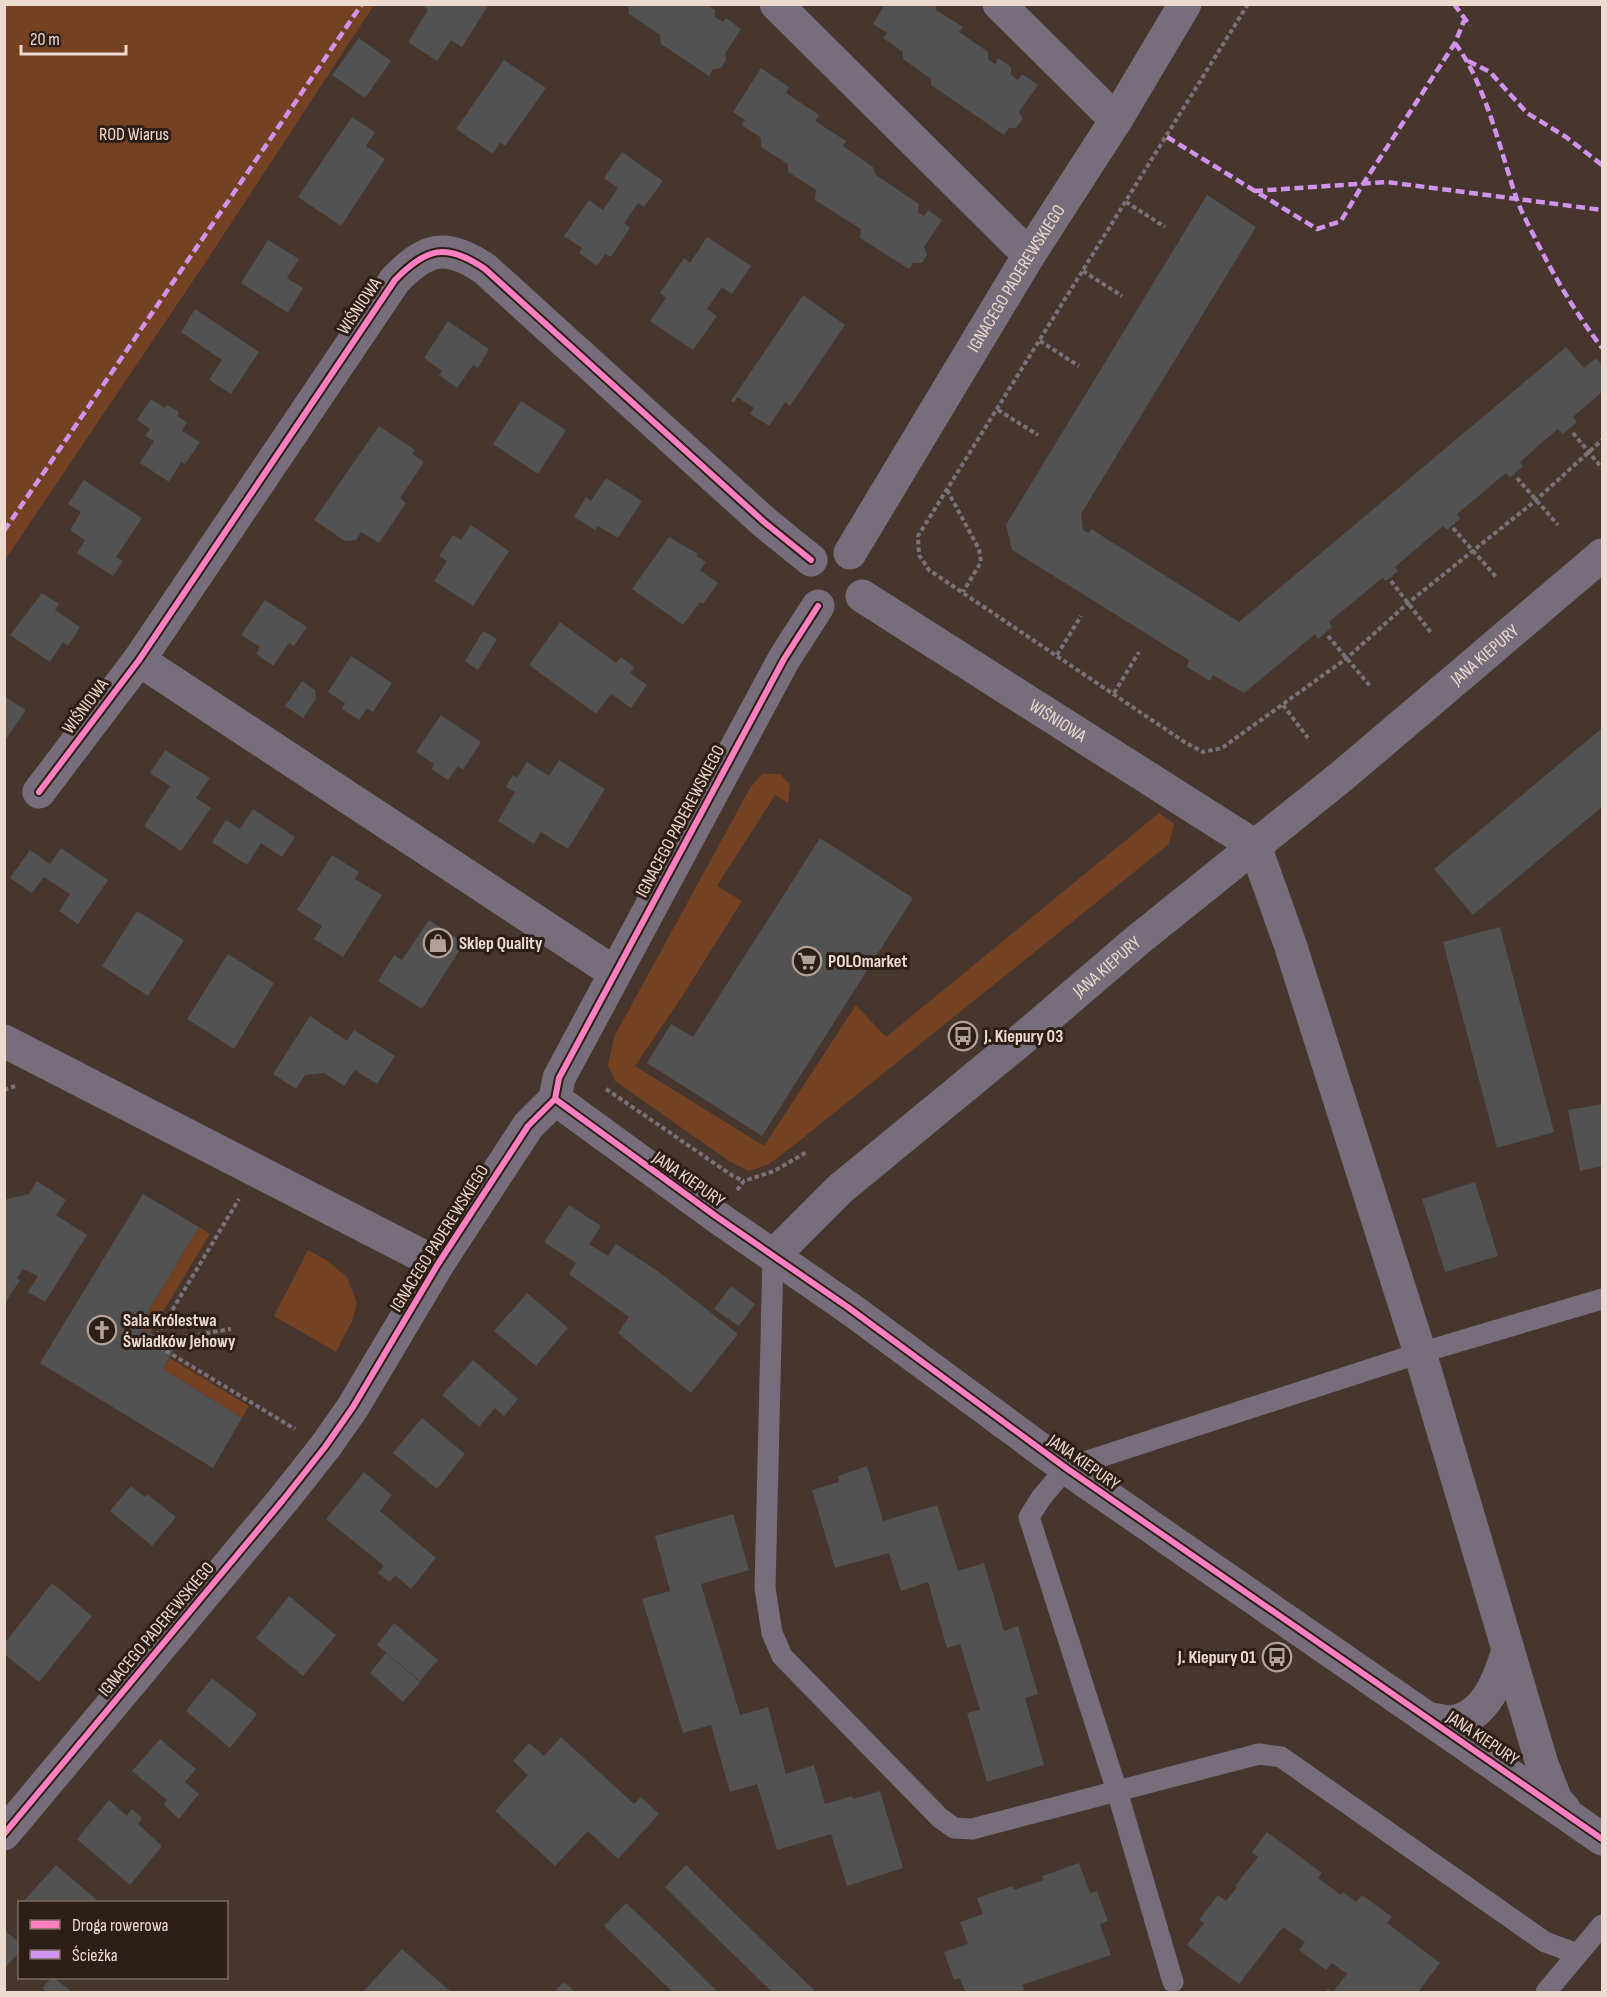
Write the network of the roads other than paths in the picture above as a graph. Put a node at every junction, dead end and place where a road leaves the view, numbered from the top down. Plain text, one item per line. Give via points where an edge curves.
1 (776, 4) edge
2 (999, 4) edge
3 (1185, 4) edge
4 (1116, 120) junction
5 (1029, 255) junction
6 (850, 553) junction
7 (1602, 555) edge
8 (811, 560) junction
9 (862, 596) junction
10 (818, 606) junction
11 (139, 660) junction
12 (39, 792) dead end
13 (1255, 846) junction
14 (615, 974) junction
15 (4, 1041) edge
16 (555, 1099) junction
17 (773, 1256) junction
18 (438, 1264) junction
19 (1602, 1299) edge
20 (1420, 1353) junction
21 (1066, 1468) junction
22 (1508, 1650) junction
23 (1427, 1718) junction
24 (1117, 1791) junction
25 (1567, 1814) junction
26 (4, 1834) edge
27 (1602, 1839) edge
28 (1602, 1925) edge
29 (1578, 1954) junction
30 (1173, 1983) dead end
31 (1546, 1992) edge

1 - 5 street
2 - 4 street
3 - 4 street, IGNACEGO PADEREWSKIEGO
4 - 5 street, IGNACEGO PADEREWSKIEGO
5 - 6 street, IGNACEGO PADEREWSKIEGO
6 - 8 street via 830,550
6 - 9 street via 858,559 866,577
7 - 13 street, JANA KIEPURY
8 - 10 street via 806,569 805,590
8 - 11 street, WIŚNIOWA via 484,269 468,258 447,252 430,253 413,262 395,280
9 - 10 street via 842,611
9 - 13 street, WIŚNIOWA
10 - 14 street, IGNACEGO PADEREWSKIEGO via 784,659
11 - 12 street, WIŚNIOWA
11 - 14 street
13 - 17 street, JANA KIEPURY via 840,1189
13 - 20 street, JANA KIEPURY
14 - 16 street, IGNACEGO PADEREWSKIEGO via 559,1078
15 - 18 street
16 - 17 street, JANA KIEPURY
16 - 18 street, IGNACEGO PADEREWSKIEGO via 528,1126
17 - 21 street, JANA KIEPURY
17 - 24 lane via 765,1588 772,1633 782,1656 940,1818 954,1827 972,1829
18 - 26 street, IGNACEGO PADEREWSKIEGO via 325,1448
19 - 20 lane
20 - 21 lane, JANA KIEPURY
20 - 22 street, JANA KIEPURY
21 - 23 street, JANA KIEPURY
21 - 24 lane via 1029,1517
22 - 23 street via 1499,1679 1475,1711 1451,1722
22 - 25 street, JANA KIEPURY via 1542,1764 1556,1800
23 - 25 street, JANA KIEPURY
24 - 29 lane via 1259,1754 1281,1757 1535,1936
24 - 30 lane
25 - 27 street, JANA KIEPURY
28 - 29 lane
29 - 31 lane

